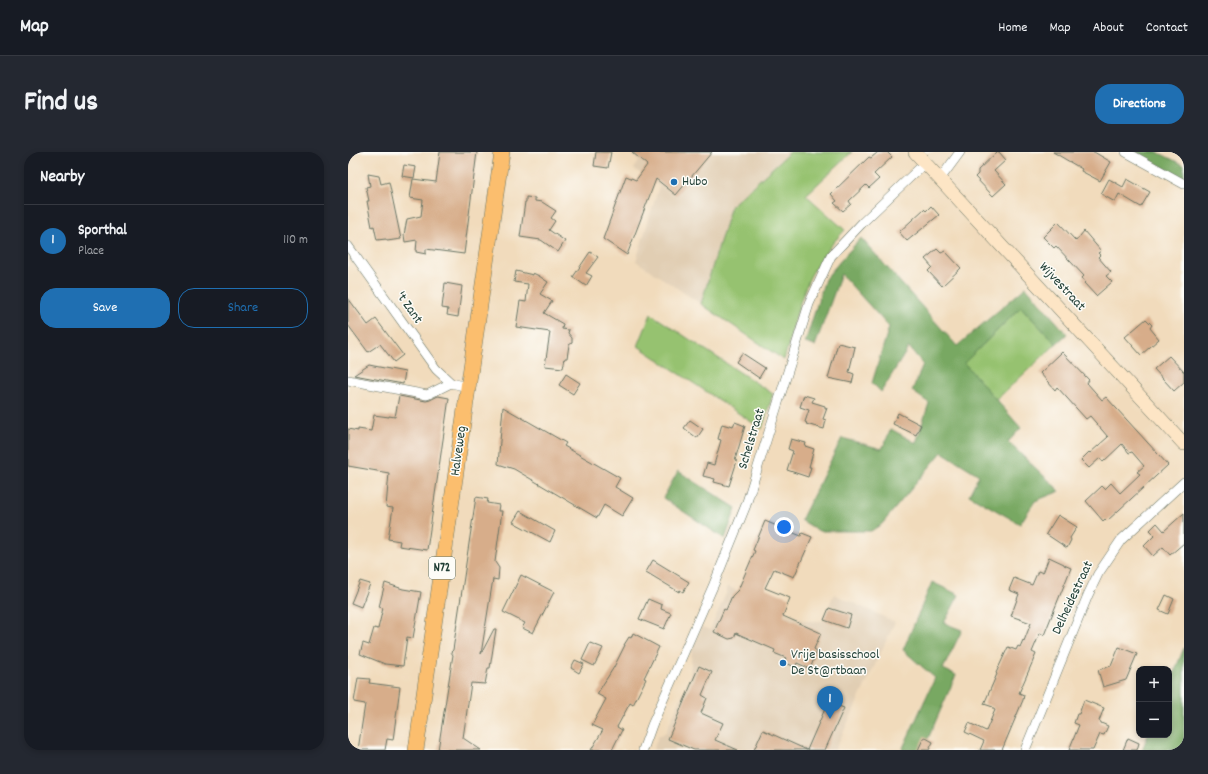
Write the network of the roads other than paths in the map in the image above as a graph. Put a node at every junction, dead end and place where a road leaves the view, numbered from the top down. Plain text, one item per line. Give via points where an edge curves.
1 (502, 152) edge
2 (915, 152) edge
3 (960, 152) edge
4 (1126, 152) edge
5 (925, 162) junction
6 (940, 179) junction
7 (1184, 184) edge
8 (348, 246) edge
9 (348, 380) edge
10 (451, 383) junction
11 (468, 387) junction
12 (1184, 444) edge
13 (1184, 482) edge
14 (416, 750) edge
15 (643, 750) edge
16 (1024, 750) edge

1 - 11 main road, Halveweg / N72
2 - 5 street, Wijvestraat
3 - 6 street
4 - 7 street
5 - 6 street, Wijvestraat
5 - 15 street, Schelstraat via 831,256 809,304 746,505
6 - 12 street, Wijvestraat
8 - 10 street, 't Zant via 436,369
9 - 10 street via 427,395
10 - 11 street, 't Zant
11 - 14 main road, Halveweg / N72
13 - 16 street, Delheidestraat via 1121,540 1098,574

